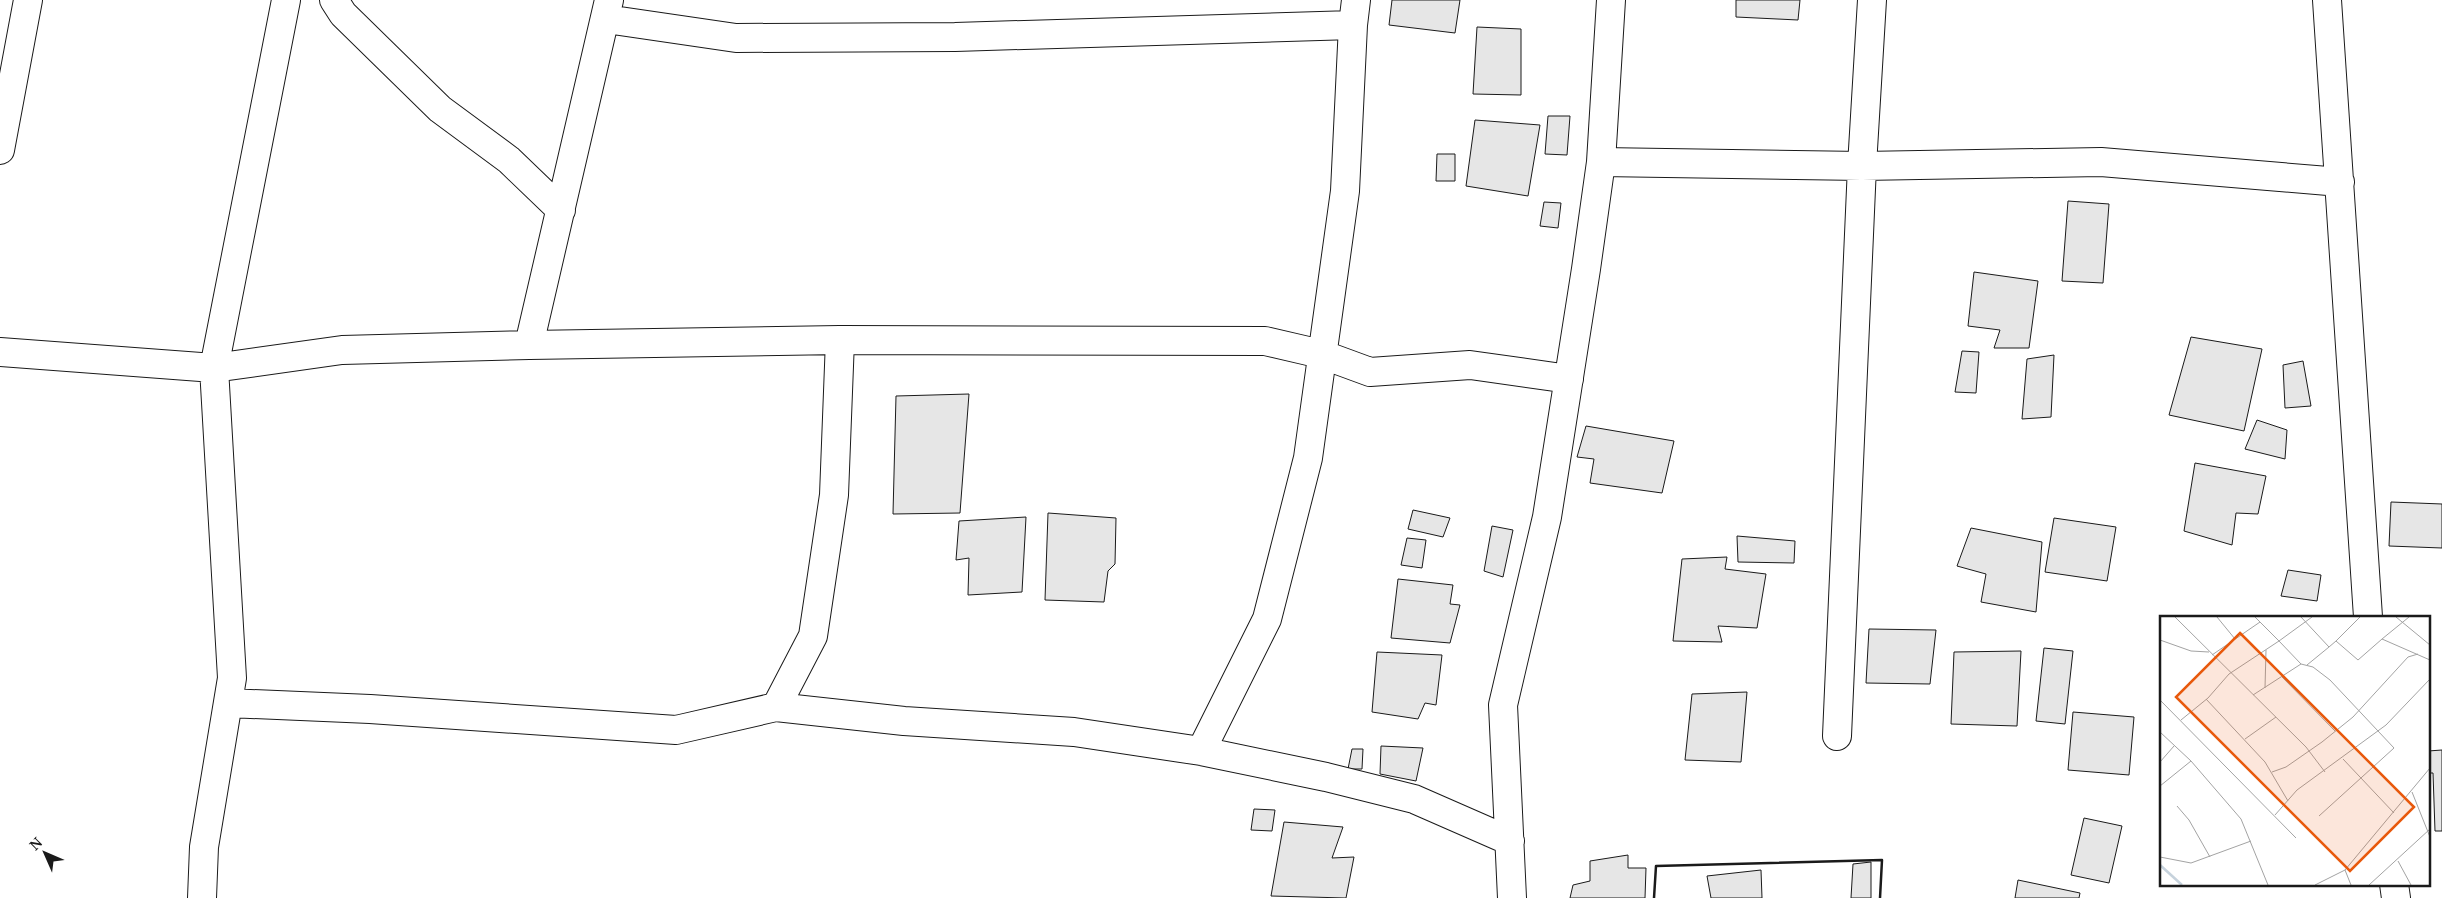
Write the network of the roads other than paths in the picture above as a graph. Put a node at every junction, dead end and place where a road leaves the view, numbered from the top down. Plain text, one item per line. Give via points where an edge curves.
1 (28, 0) edge
2 (286, 0) edge
3 (334, 0) edge
4 (1611, 0) edge
5 (1872, 0) edge
6 (2328, 0) edge
7 (608, 10) edge
8 (1354, 12) edge
9 (6, 79) edge
10 (0, 150) edge
11 (1601, 162) junction
12 (1862, 166) junction
13 (2340, 182) junction
14 (561, 210) junction
15 (840, 340) junction
16 (529, 345) junction
17 (0, 352) edge
18 (1321, 354) junction
19 (214, 368) junction
20 (1569, 379) junction
21 (2368, 616) edge
22 (228, 703) junction
23 (776, 707) junction
24 (1837, 736) dead end
25 (1201, 750) junction
26 (1510, 841) junction
27 (202, 898) edge
28 (1512, 898) edge

1 - 9 street
2 - 19 street
3 - 14 street via 343,14 440,109 510,160
4 - 11 street
5 - 12 street
6 - 13 street
7 - 8 street via 736,38 956,37
7 - 14 street
8 - 18 street via 1345,191
9 - 10 street
11 - 12 street
11 - 20 street
12 - 13 street via 2101,162
12 - 24 street
13 - 21 street
14 - 16 street
15 - 16 street
15 - 18 street via 1264,341
15 - 23 street via 834,495 813,636
16 - 19 street via 342,350
17 - 19 street
18 - 20 street via 1370,372 1470,365
18 - 25 street via 1308,458 1267,619
19 - 22 street via 232,678
20 - 26 street via 1547,517 1503,705
22 - 23 street via 370,709 676,730
22 - 27 street via 204,848
23 - 25 street via 1074,732
25 - 26 street via 1414,799
26 - 28 street

